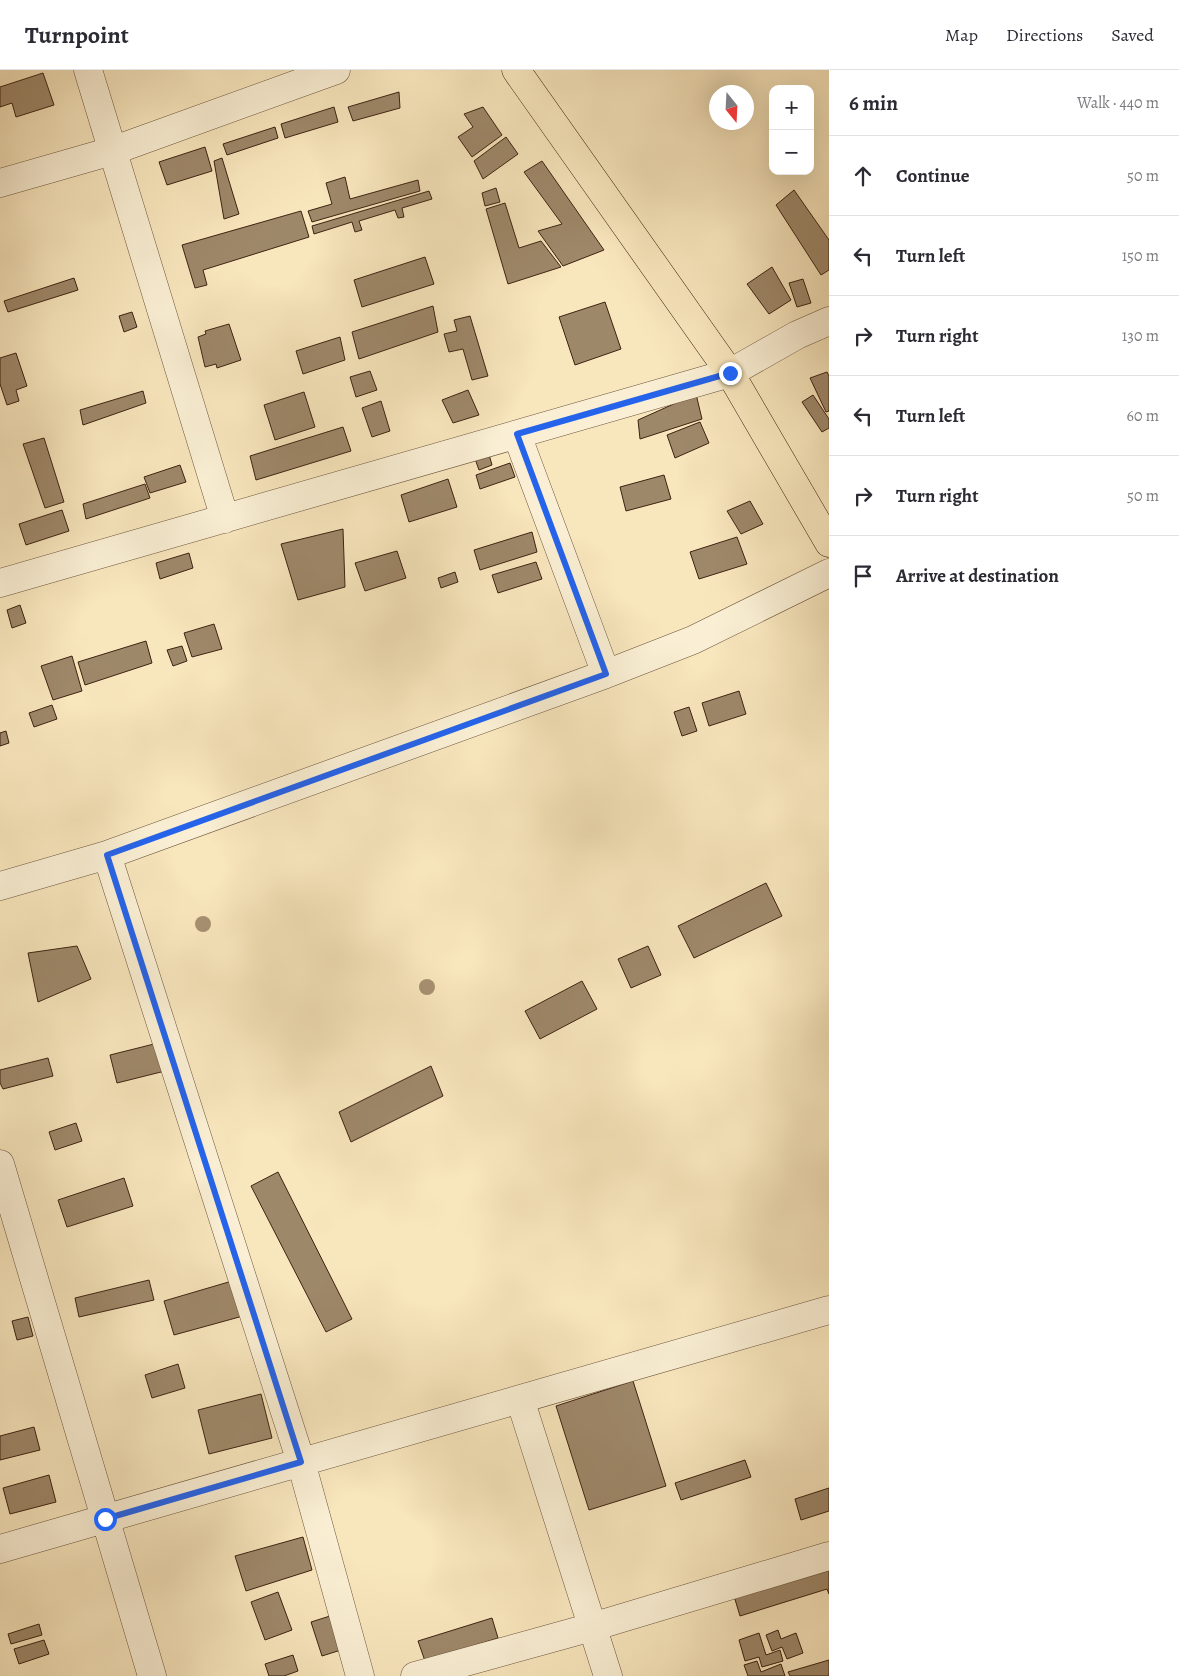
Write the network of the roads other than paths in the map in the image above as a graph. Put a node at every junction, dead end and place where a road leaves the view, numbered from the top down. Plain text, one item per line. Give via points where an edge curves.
1 (88, 70) edge
2 (336, 70) edge
3 (516, 70) edge
4 (112, 151) junction
5 (0, 183) edge
6 (829, 321) edge
7 (730, 373) junction
8 (517, 434) junction
9 (225, 519) junction
10 (829, 543) edge
11 (829, 573) edge
12 (0, 584) edge
13 (606, 674) junction
14 (107, 855) junction
15 (0, 886) edge
16 (0, 1164) edge
17 (829, 1310) edge
18 (520, 1399) junction
19 (301, 1462) junction
20 (105, 1519) junction
21 (0, 1549) edge
22 (829, 1556) edge
23 (592, 1626) junction
24 (152, 1676) edge
25 (360, 1676) edge
26 (415, 1676) edge
27 (608, 1676) edge

1 - 4 street
2 - 4 street
3 - 7 main road
4 - 5 street
4 - 9 street
6 - 7 street
7 - 8 street
7 - 10 main road
8 - 9 street
8 - 13 street
9 - 12 street
11 - 13 street via 693,640
13 - 14 street
14 - 15 street
14 - 19 street
16 - 20 street
17 - 18 street
18 - 19 street
18 - 23 street
19 - 20 street
19 - 25 street
20 - 21 street
20 - 24 street
22 - 23 street
23 - 26 street
23 - 27 street

